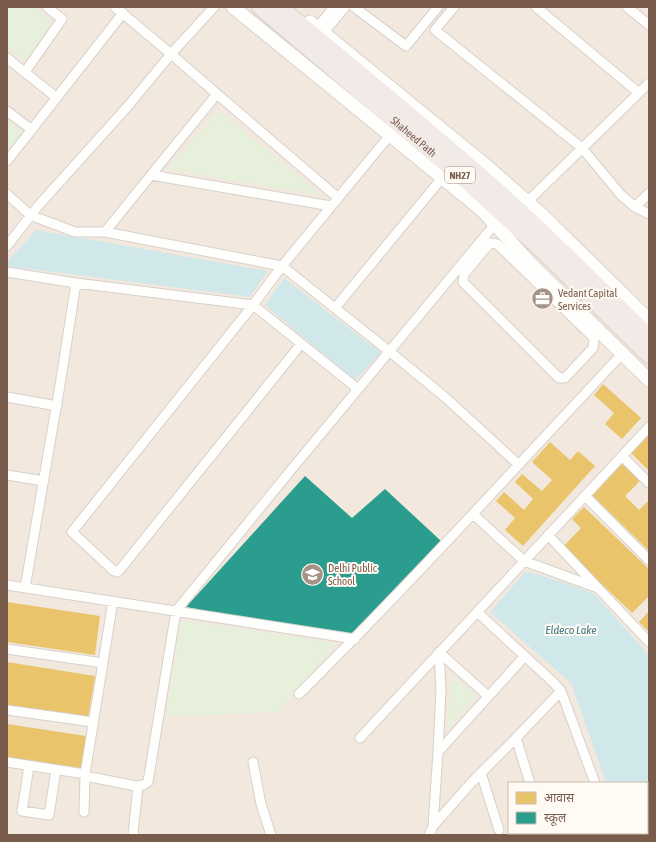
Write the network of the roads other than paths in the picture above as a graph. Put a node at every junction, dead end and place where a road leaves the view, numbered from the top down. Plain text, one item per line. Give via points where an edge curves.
1 (47, 7) edge
2 (115, 7) edge
3 (214, 7) edge
4 (233, 7) edge
5 (260, 7) edge
6 (279, 7) edge
7 (291, 7) edge
8 (334, 7) edge
9 (345, 7) edge
10 (438, 7) edge
11 (454, 7) edge
12 (536, 7) edge
13 (627, 7) edge
14 (357, 8) edge
15 (123, 14) junction
16 (649, 25) edge
17 (320, 30) junction
18 (170, 54) junction
19 (7, 58) edge
20 (24, 72) junction
21 (649, 83) edge
22 (639, 93) junction
23 (217, 94) junction
24 (57, 98) junction
25 (7, 111) edge
26 (32, 130) junction
27 (390, 135) junction
28 (582, 148) junction
29 (7, 161) edge
30 (151, 175) junction
31 (442, 178) junction
32 (649, 193) edge
33 (7, 194) edge
34 (338, 198) junction
35 (527, 202) junction
36 (331, 206) junction
37 (635, 207) junction
38 (649, 214) edge
39 (30, 215) junction
40 (495, 224) junction
41 (105, 232) junction
42 (8, 243) edge
43 (522, 262) junction
44 (282, 266) junction
45 (7, 272) edge
46 (76, 283) junction
47 (253, 305) junction
48 (567, 306) junction
49 (335, 308) junction
50 (649, 320) edge
51 (649, 337) edge
52 (301, 344) junction
53 (389, 351) junction
54 (622, 354) junction
55 (649, 355) edge
56 (649, 380) edge
57 (358, 389) junction
58 (7, 397) edge
59 (57, 406) junction
60 (649, 427) edge
61 (622, 456) junction
62 (519, 465) junction
63 (7, 475) edge
64 (44, 480) junction
65 (649, 482) edge
66 (585, 496) junction
67 (473, 514) junction
68 (548, 535) junction
69 (649, 560) edge
70 (524, 561) junction
71 (7, 585) edge
72 (25, 588) junction
73 (598, 588) junction
74 (113, 601) junction
75 (176, 611) junction
76 (477, 612) junction
77 (355, 639) junction
78 (649, 642) edge
79 (7, 649) edge
80 (439, 652) junction
81 (525, 656) junction
82 (103, 663) junction
83 (561, 691) junction
84 (300, 694) dead end
85 (488, 696) junction
86 (7, 710) edge
87 (93, 722) junction
88 (360, 738) dead end
89 (516, 738) junction
90 (438, 752) junction
91 (7, 762) edge
92 (253, 762) dead end
93 (29, 766) junction
94 (56, 770) junction
95 (481, 773) junction
96 (85, 775) junction
97 (530, 782) edge
98 (595, 782) edge
99 (138, 786) junction
100 (84, 812) dead end
101 (433, 826) junction
102 (498, 830) dead end
103 (134, 835) edge
104 (271, 835) edge
105 (429, 835) edge

1 - 20 street via 62,19
2 - 15 street
3 - 18 street
4 - 27 street
5 - 55 highway, Shaheed Path / NH27 via 471,185 542,250
6 - 51 highway, Shaheed Path / NH27 via 495,188
7 - 17 street
8 - 17 street
9 - 17 street
10 - 14 street via 406,46
11 - 28 street via 435,30
12 - 22 street
13 - 16 street
15 - 18 street
15 - 24 street
17 - 35 street
18 - 23 street
18 - 39 street via 128,106
19 - 20 street
20 - 24 street
21 - 22 street
22 - 28 street
23 - 30 street
23 - 34 street
24 - 26 street
25 - 26 street
26 - 29 street
27 - 31 street
27 - 34 street
28 - 35 street
28 - 37 street via 621,195
30 - 36 street
30 - 41 street
31 - 40 street
31 - 49 street
32 - 37 street
33 - 39 street
34 - 36 street
35 - 50 street
36 - 44 street
37 - 38 street
39 - 41 street via 75,232
39 - 42 street
40 - 43 street
40 - 53 street
41 - 44 street
43 - 48 street
43 - 48 street via 497,244 490,243 464,274 463,282 559,378 565,378 594,348 594,338
44 - 47 street
44 - 49 street
45 - 46 street
46 - 47 street
46 - 59 street
47 - 52 street
47 - 52 street via 72,532 114,571 118,572
48 - 54 street
49 - 53 street
52 - 57 street
53 - 57 street
53 - 62 street via 446,398
54 - 56 street
54 - 62 street
57 - 75 street
58 - 59 street
59 - 64 street
60 - 61 street
61 - 65 street
61 - 66 street
62 - 67 street
63 - 64 street
64 - 72 street
66 - 68 street
66 - 69 street
67 - 70 street
67 - 77 street
68 - 70 street
68 - 73 street
70 - 73 street
70 - 76 street
71 - 72 street
72 - 74 street
73 - 78 street
74 - 75 street
74 - 82 street
75 - 77 street
75 - 99 street via 148,782
76 - 80 street
76 - 81 street
77 - 84 street
79 - 82 street
80 - 85 street
80 - 88 street
80 - 90 street via 441,689
81 - 83 street
81 - 85 street
82 - 87 street
83 - 89 street
83 - 98 street
85 - 90 street
86 - 87 street
87 - 96 street
89 - 95 street
89 - 97 street
90 - 101 street
91 - 93 street
92 - 104 street via 261,804
93 - 94 street
93 - 94 street via 22,811 49,814
94 - 96 street
95 - 101 street
95 - 102 street
96 - 99 street
96 - 100 street
99 - 103 street
101 - 105 street

